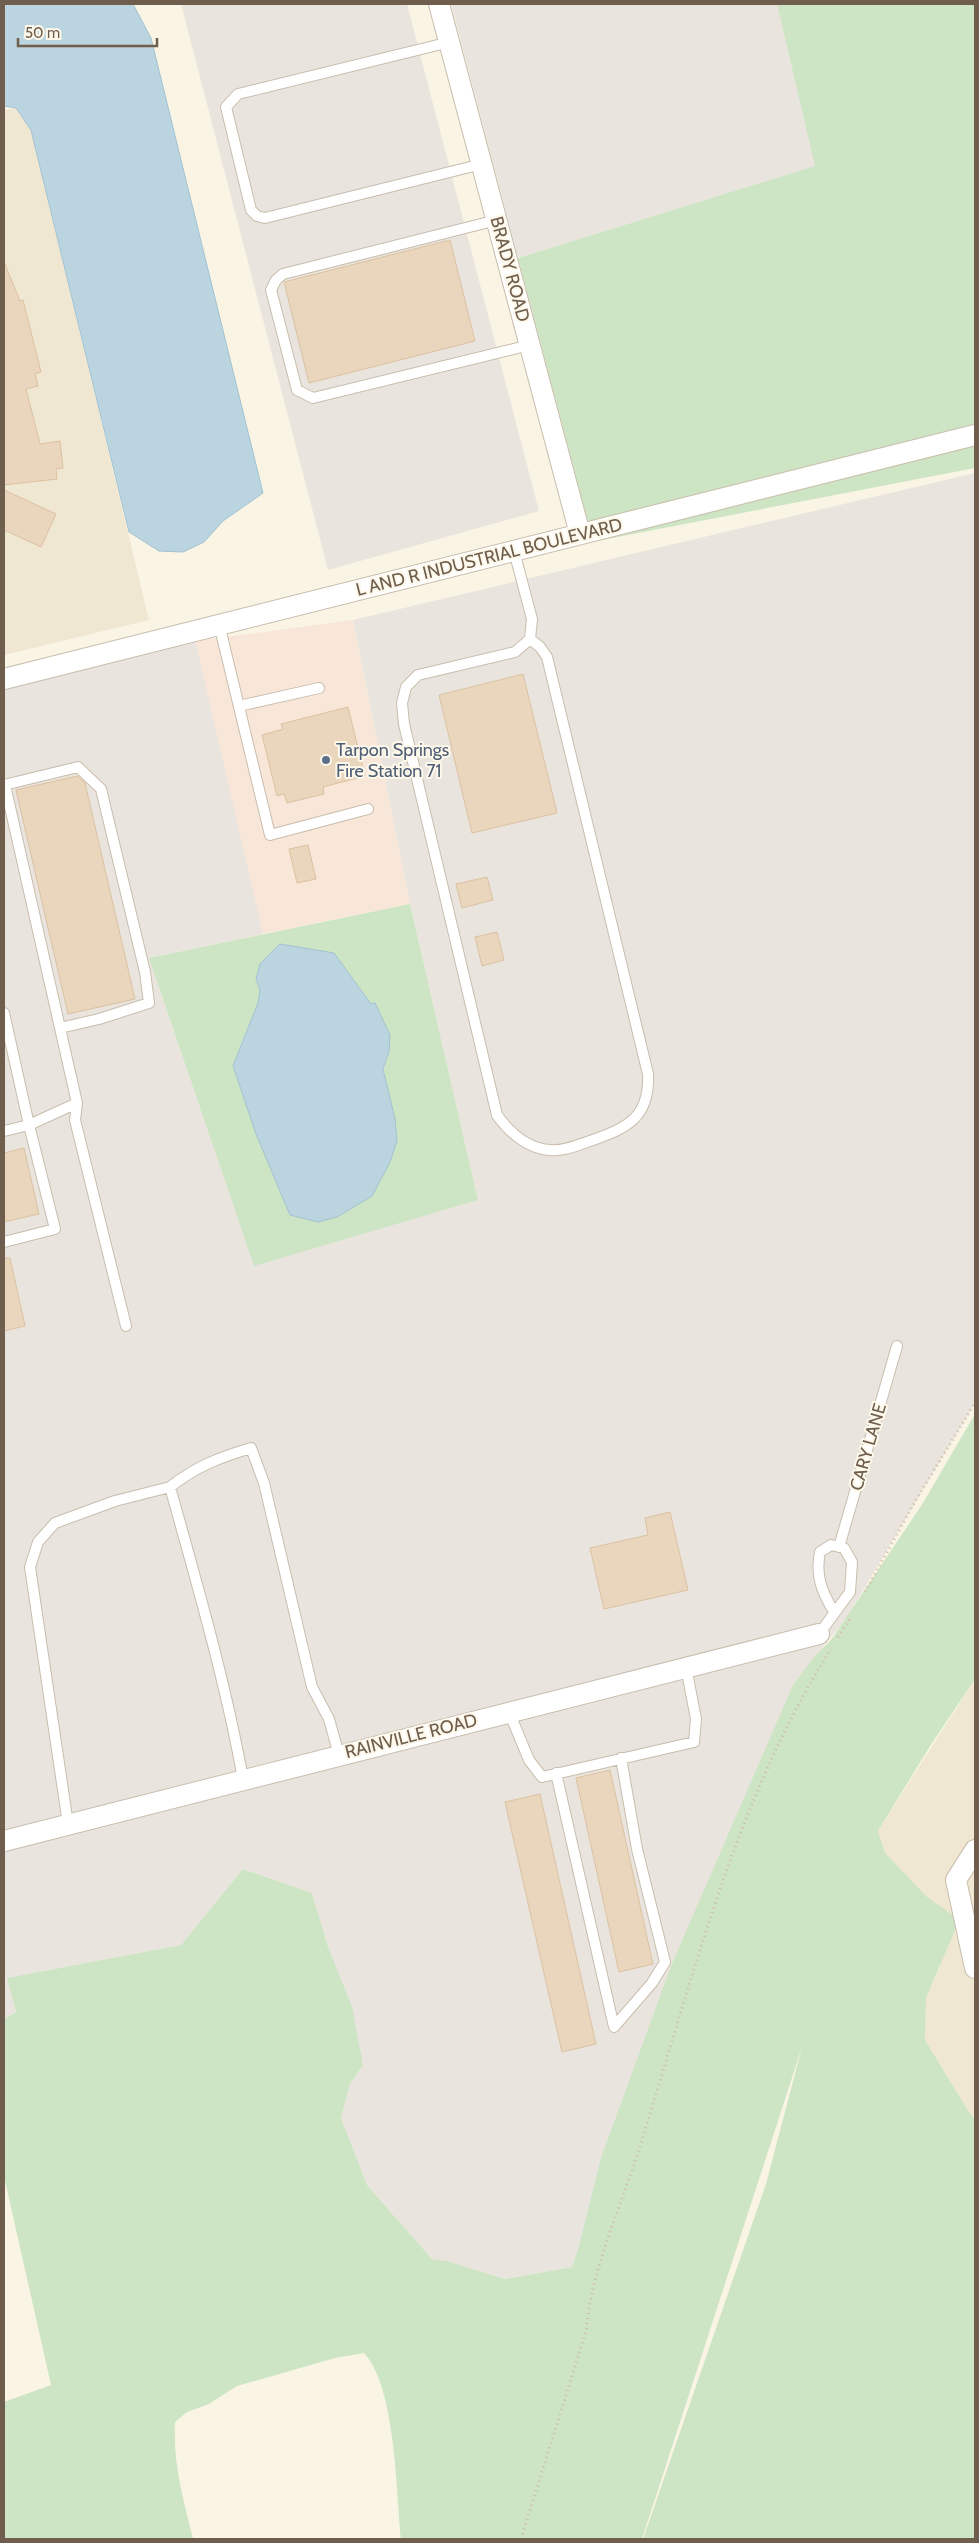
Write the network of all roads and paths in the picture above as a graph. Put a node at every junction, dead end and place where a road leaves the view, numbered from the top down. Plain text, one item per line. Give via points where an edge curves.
1 (440, 4) edge
2 (450, 42) junction
3 (482, 164) junction
4 (497, 220) junction
5 (530, 345) junction
6 (975, 435) edge
7 (580, 534) junction
8 (514, 551) junction
9 (219, 624) junction
10 (530, 639) junction
11 (4, 679) edge
12 (319, 688) dead end
13 (239, 706) junction
14 (4, 785) edge
15 (368, 809) dead end
16 (4, 1013) edge
17 (60, 1028) junction
18 (77, 1103) junction
19 (29, 1125) junction
20 (4, 1131) edge
21 (4, 1242) edge
22 (126, 1326) dead end
23 (897, 1346) dead end
24 (975, 1402) edge
25 (170, 1487) junction
26 (839, 1547) junction
27 (862, 1601) dead end
28 (857, 1609) dead end
29 (834, 1612) junction
30 (829, 1640) junction
31 (686, 1667) junction
32 (509, 1712) junction
33 (339, 1755) junction
34 (621, 1758) junction
35 (556, 1773) junction
36 (243, 1779) junction
37 (68, 1824) junction
38 (4, 1841) edge
39 (975, 1850) edge
40 (969, 1870) edge
41 (975, 1968) edge
42 (521, 2539) edge

1 - 2 street, BRADY ROAD
2 - 3 street, BRADY ROAD
2 - 3 lane via 238,94 226,107 251,210 265,218
3 - 4 street, BRADY ROAD
4 - 5 street, BRADY ROAD
4 - 5 lane via 283,274 271,290 296,390 313,398
5 - 7 street, BRADY ROAD
6 - 7 street, L AND R INDUSTRIAL BOULEVARD
7 - 8 street, L AND R INDUSTRIAL BOULEVARD
8 - 9 street, L AND R INDUSTRIAL BOULEVARD
8 - 10 lane via 532,619
9 - 11 street, L AND R INDUSTRIAL BOULEVARD
9 - 13 lane
10 - 10 lane via 515,652 418,675 406,687 402,703 404,724 497,1115 517,1136 532,1146 550,1151 620,1131 634,1121 649,1091 648,1074 547,657
12 - 13 lane
13 - 15 lane via 270,835
14 - 17 lane
14 - 17 lane via 78,767 101,788 140,953 149,1004
16 - 19 lane
17 - 18 lane
18 - 19 lane
18 - 22 lane via 75,1120
19 - 20 lane
19 - 21 lane via 55,1229
23 - 26 lane, CARY LANE
24 - 27 path via 890,1546
25 - 33 lane via 191,1470 215,1458 251,1448 264,1483 312,1687 329,1719
25 - 36 lane via 215,1653
25 - 37 lane via 115,1501 54,1523 38,1542 30,1567
26 - 29 lane via 844,1548 852,1562 850,1592
26 - 29 lane via 831,1545 820,1552 817,1566 821,1591
28 - 30 path
29 - 30 lane
30 - 31 street, RAINVILLE ROAD
30 - 42 path via 770,1759 700,1944 641,2144 595,2277 586,2331
31 - 32 street, RAINVILLE ROAD
31 - 34 lane via 696,1719 694,1742
32 - 33 street, RAINVILLE ROAD
32 - 35 lane via 529,1760 542,1777
33 - 36 street, RAINVILLE ROAD
34 - 35 lane
34 - 35 lane via 637,1849 665,1962 652,1983 614,2027
36 - 37 street, RAINVILLE ROAD
37 - 38 street, RAINVILLE ROAD
39 - 40 street
40 - 41 street via 956,1880

